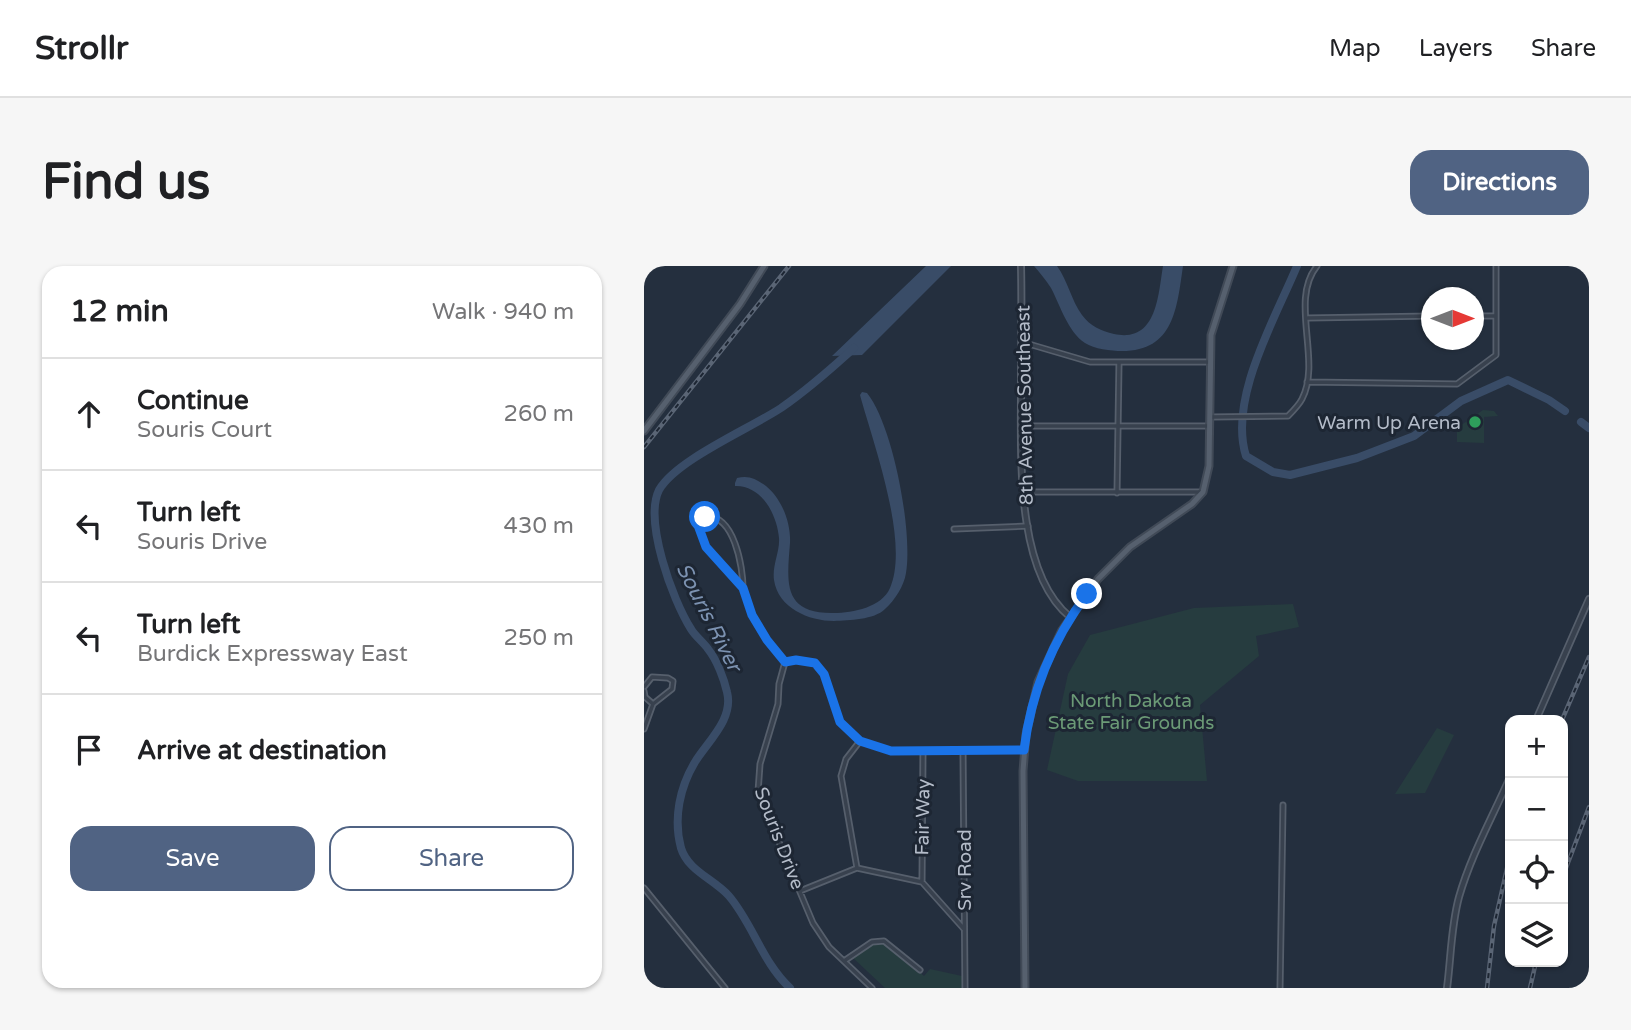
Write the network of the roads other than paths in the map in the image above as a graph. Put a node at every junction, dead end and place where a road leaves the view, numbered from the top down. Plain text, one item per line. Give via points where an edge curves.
1 (764, 266) edge
2 (1021, 266) edge
3 (1233, 266) edge
4 (1317, 266) edge
5 (1496, 266) edge
6 (1421, 316) edge
7 (1484, 316) edge
8 (1496, 316) junction
9 (1307, 318) junction
10 (1021, 342) junction
11 (1210, 362) junction
12 (1119, 363) junction
13 (1307, 382) junction
14 (1210, 417) junction
15 (1021, 426) junction
16 (1118, 426) junction
17 (1210, 426) junction
18 (644, 431) edge
19 (1023, 492) junction
20 (1117, 492) junction
21 (1203, 492) junction
22 (1028, 526) junction
23 (954, 529) dead end
24 (1094, 584) dead end
25 (743, 588) junction
26 (1087, 594) junction
27 (1589, 599) edge
28 (1070, 617) junction
29 (785, 662) junction
30 (644, 689) edge
31 (653, 704) junction
32 (1538, 715) edge
33 (644, 729) edge
34 (860, 741) junction
35 (1024, 750) junction
36 (923, 751) junction
37 (963, 751) junction
38 (1510, 778) edge
39 (1283, 805) dead end
40 (857, 868) junction
41 (922, 882) junction
42 (644, 888) edge
43 (800, 891) junction
44 (964, 929) junction
45 (844, 961) junction
46 (920, 970) dead end
47 (725, 988) edge
48 (872, 988) edge
49 (965, 988) edge
50 (1025, 988) edge
51 (1280, 988) edge
52 (1447, 988) edge

1 - 18 main road
2 - 10 street, 8th Avenue Southeast
3 - 11 main road via 1213,327
4 - 9 street via 1310,274
5 - 8 street
6 - 9 street
7 - 8 street
8 - 13 street via 1496,355 1457,384
9 - 13 street
10 - 12 street via 1090,362
10 - 15 street, 8th Avenue Southeast
11 - 12 street
11 - 14 main road
12 - 16 street
13 - 14 street via 1302,400 1288,416
14 - 17 main road
15 - 16 street
15 - 19 street, 8th Avenue Southeast
16 - 17 street
16 - 20 street
17 - 21 main road
19 - 20 street
19 - 22 street, 8th Avenue Southeast
20 - 21 street
21 - 26 main road via 1130,547
22 - 23 street
22 - 28 street, 8th Avenue Southeast via 1045,586
24 - 26 main road
25 - 25 street via 706,547 699,528 705,517 720,520 735,542
25 - 29 street via 752,615
26 - 28 main road
27 - 32 street
28 - 35 main road via 1038,682
29 - 34 street via 815,663 824,674 840,722
29 - 43 street, Souris Drive via 760,764 758,792
30 - 31 street
30 - 31 street via 652,677 673,681 672,689
31 - 33 street
34 - 36 street via 891,751
34 - 40 street via 846,758 841,776
35 - 37 street
35 - 50 main road
36 - 37 street
36 - 41 street, Fair Way
37 - 44 street, Srv Road
38 - 52 street via 1460,896
39 - 51 street
40 - 41 street
40 - 43 street
41 - 44 street
42 - 47 street
43 - 45 street, Souris Drive via 813,923
44 - 49 street, Srv Road
45 - 46 street via 872,942 884,941
45 - 48 street, Souris Drive

